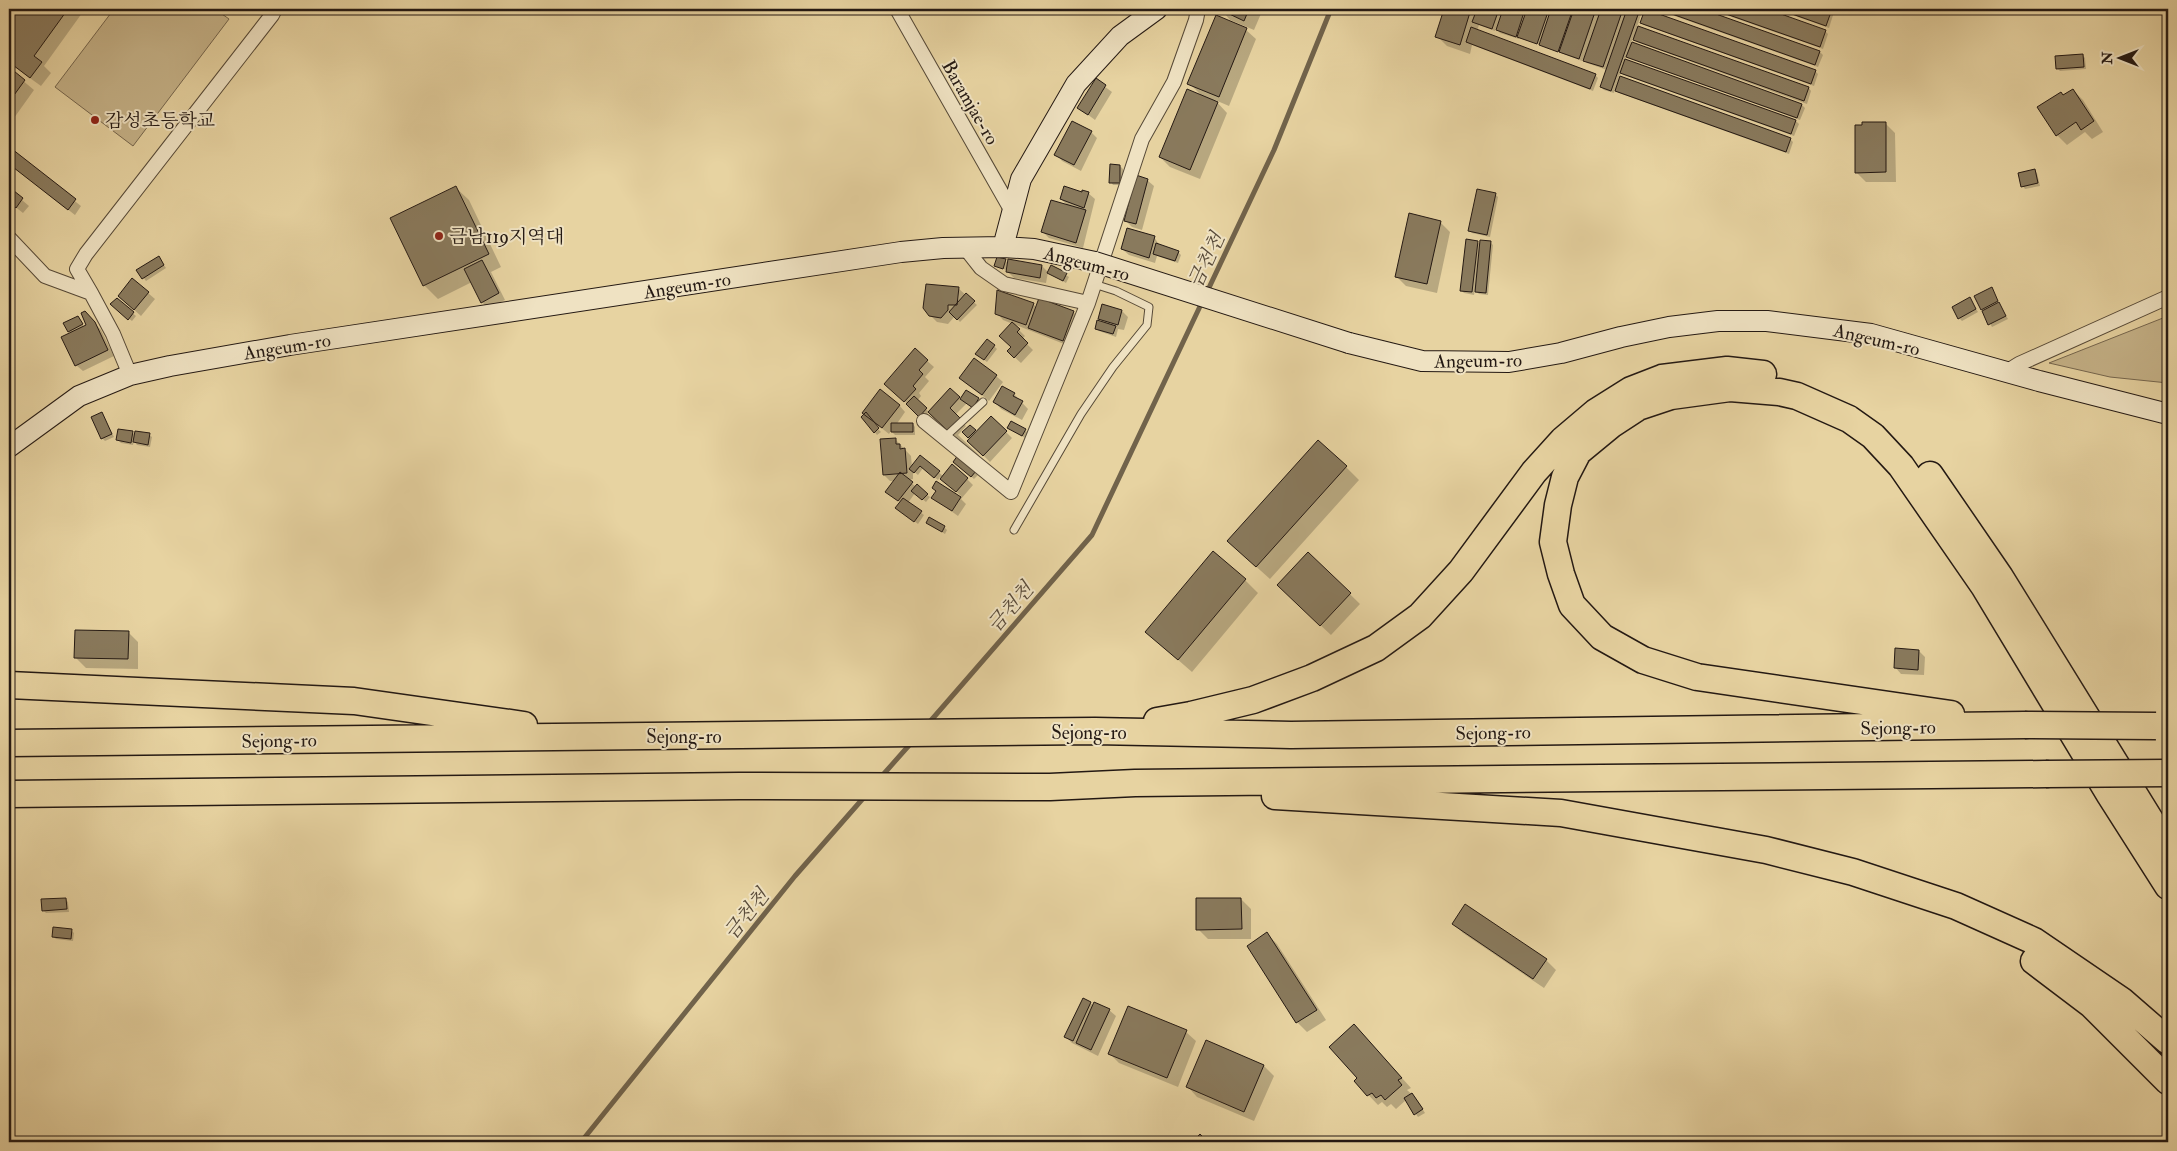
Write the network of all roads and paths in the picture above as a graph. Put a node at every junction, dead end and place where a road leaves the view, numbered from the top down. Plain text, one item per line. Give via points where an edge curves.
1 (275, 9) edge
2 (897, 9) edge
3 (1157, 9) edge
4 (1198, 9) edge
5 (1013, 213) junction
6 (9, 238) edge
7 (1003, 247) junction
8 (966, 249) junction
9 (1094, 284) junction
10 (91, 292) junction
11 (2168, 297) edge
12 (1088, 303) junction
13 (2006, 372) junction
14 (130, 375) junction
15 (983, 402) dead end
16 (2168, 414) edge
17 (924, 421) dead end
18 (944, 438) junction
19 (9, 447) edge
20 (1014, 530) dead end
21 (9, 686) edge
22 (2026, 725) junction
23 (2162, 726) edge
24 (1095, 731) junction
25 (609, 737) junction
26 (9, 743) edge
27 (2168, 773) edge
28 (1135, 783) junction
29 (9, 794) edge
30 (2168, 849) edge
31 (2168, 886) edge
32 (1956, 906) junction
33 (2168, 1041) edge
34 (2168, 1081) edge

1 - 10 street via 86,254 77,270
2 - 5 street, Baramjae-ro
3 - 5 street via 1120,36 1076,84 1021,179
4 - 9 street via 1174,82 1142,139
5 - 7 street
6 - 10 street via 45,276
7 - 8 street, Angeum-ro
7 - 13 street, Angeum-ro, bridge via 1034,249 1095,262 1349,343 1422,361 1509,362 1669,327 1718,321 1767,321 1871,334
8 - 12 street via 981,268 1004,284
8 - 14 street, Angeum-ro via 901,252 290,345
9 - 12 street
9 - 20 lane via 1149,307 1147,325 1081,414
10 - 14 street
11 - 13 street
12 - 18 street via 1011,492
13 - 16 street, Angeum-ro
14 - 19 street, Angeum-ro via 79,396
15 - 18 lane
17 - 18 street
21 - 25 highway via 354,701
22 - 23 highway, Sejong-ro, bridge
22 - 24 highway, Sejong-ro via 1291,735
22 - 31 highway via 1697,677 1643,660 1602,637 1572,605 1560,574 1553,542 1565,477 1578,452 1638,407 1671,396 1730,388 1797,396 1849,419 1873,436 1901,466 1984,586
24 - 25 highway, Sejong-ro
24 - 30 highway via 1192,715 1253,700 1312,678 1376,648 1420,616 1461,571 1534,472 1563,440 1596,412 1631,390 1662,378 1726,370 1778,376 1823,388 1854,402 1883,421 1914,454 2000,577
25 - 26 highway, Sejong-ro
27 - 28 highway, bridge
28 - 29 highway via 1050,787 738,786
28 - 32 highway via 1309,800 1560,813 1766,850 1853,872
32 - 33 highway via 2034,941 2122,1000
32 - 34 highway via 2092,1005

